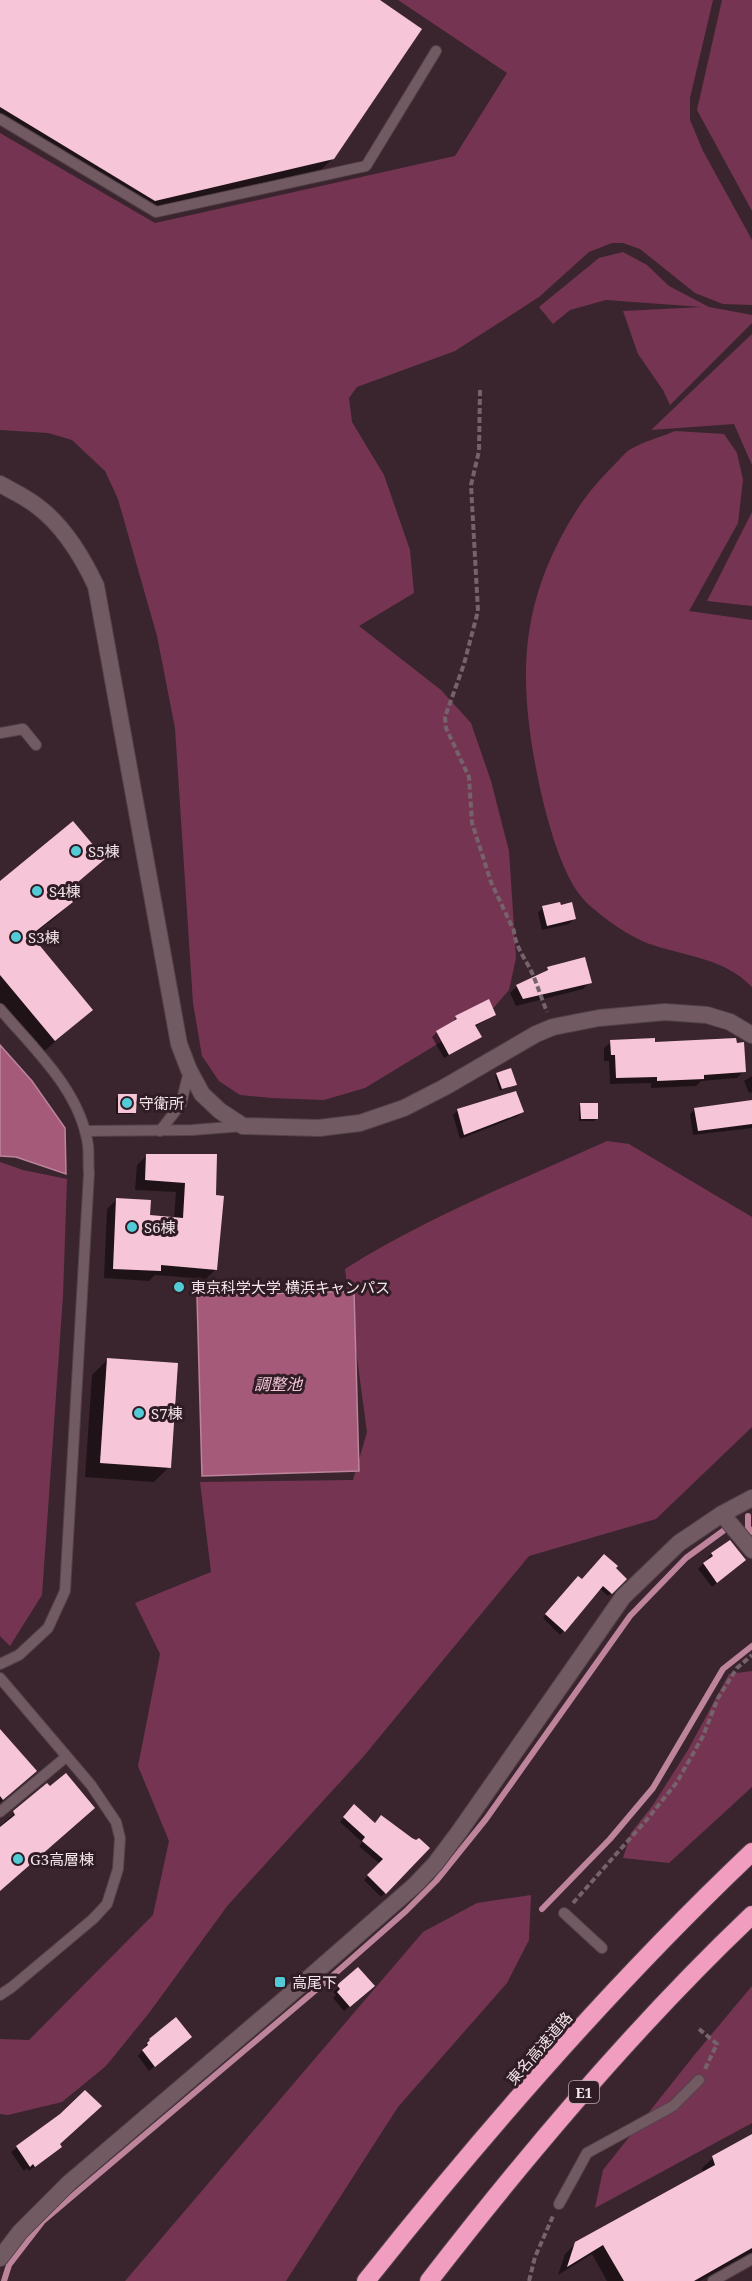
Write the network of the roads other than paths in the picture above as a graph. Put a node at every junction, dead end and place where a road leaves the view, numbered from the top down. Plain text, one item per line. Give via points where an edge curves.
1 (436, 51) dead end
2 (0, 119) edge
3 (0, 484) edge
4 (0, 733) edge
5 (36, 745) dead end
6 (0, 1009) edge
7 (752, 1035) edge
8 (189, 1070) junction
9 (243, 1126) junction
10 (85, 1131) junction
11 (160, 1131) junction
12 (752, 1498) edge
13 (722, 1514) junction
14 (752, 1550) edge
15 (0, 1664) edge
16 (0, 1678) edge
17 (66, 1757) junction
18 (0, 1812) edge
19 (752, 1852) edge
20 (564, 1913) road end
21 (752, 1916) edge
22 (602, 1948) dead end
23 (0, 1995) edge
24 (699, 2080) road end
25 (559, 2204) road end
26 (0, 2258) edge
27 (752, 2259) edge
28 (366, 2281) edge
29 (429, 2281) edge
30 (713, 2281) edge

1 - 2 lane via 366,166 156,212
3 - 8 street via 37,506 55,523 84,561 96,586 173,1014
4 - 5 lane via 23,729
6 - 10 lane via 60,1080 73,1099
7 - 9 street via 730,1022 706,1015 665,1012 599,1018 536,1034 445,1087 360,1123 319,1128
8 - 9 street via 202,1094
8 - 11 lane via 181,1104
9 - 11 lane
10 - 11 lane
10 - 15 lane via 89,1173 65,1591 48,1628 19,1655
12 - 13 street
13 - 14 street
13 - 26 street via 679,1543 623,1597 459,1832 415,1885 69,2183
16 - 17 lane
17 - 18 lane
17 - 23 lane via 116,1822 120,1855 114,1884 107,1904 93,1919
19 - 28 highway, 東名高速道路 via 613,1990
20 - 22 lane
21 - 29 highway, E1 via 579,2098
24 - 25 lane via 673,2106 587,2152
27 - 30 lane

